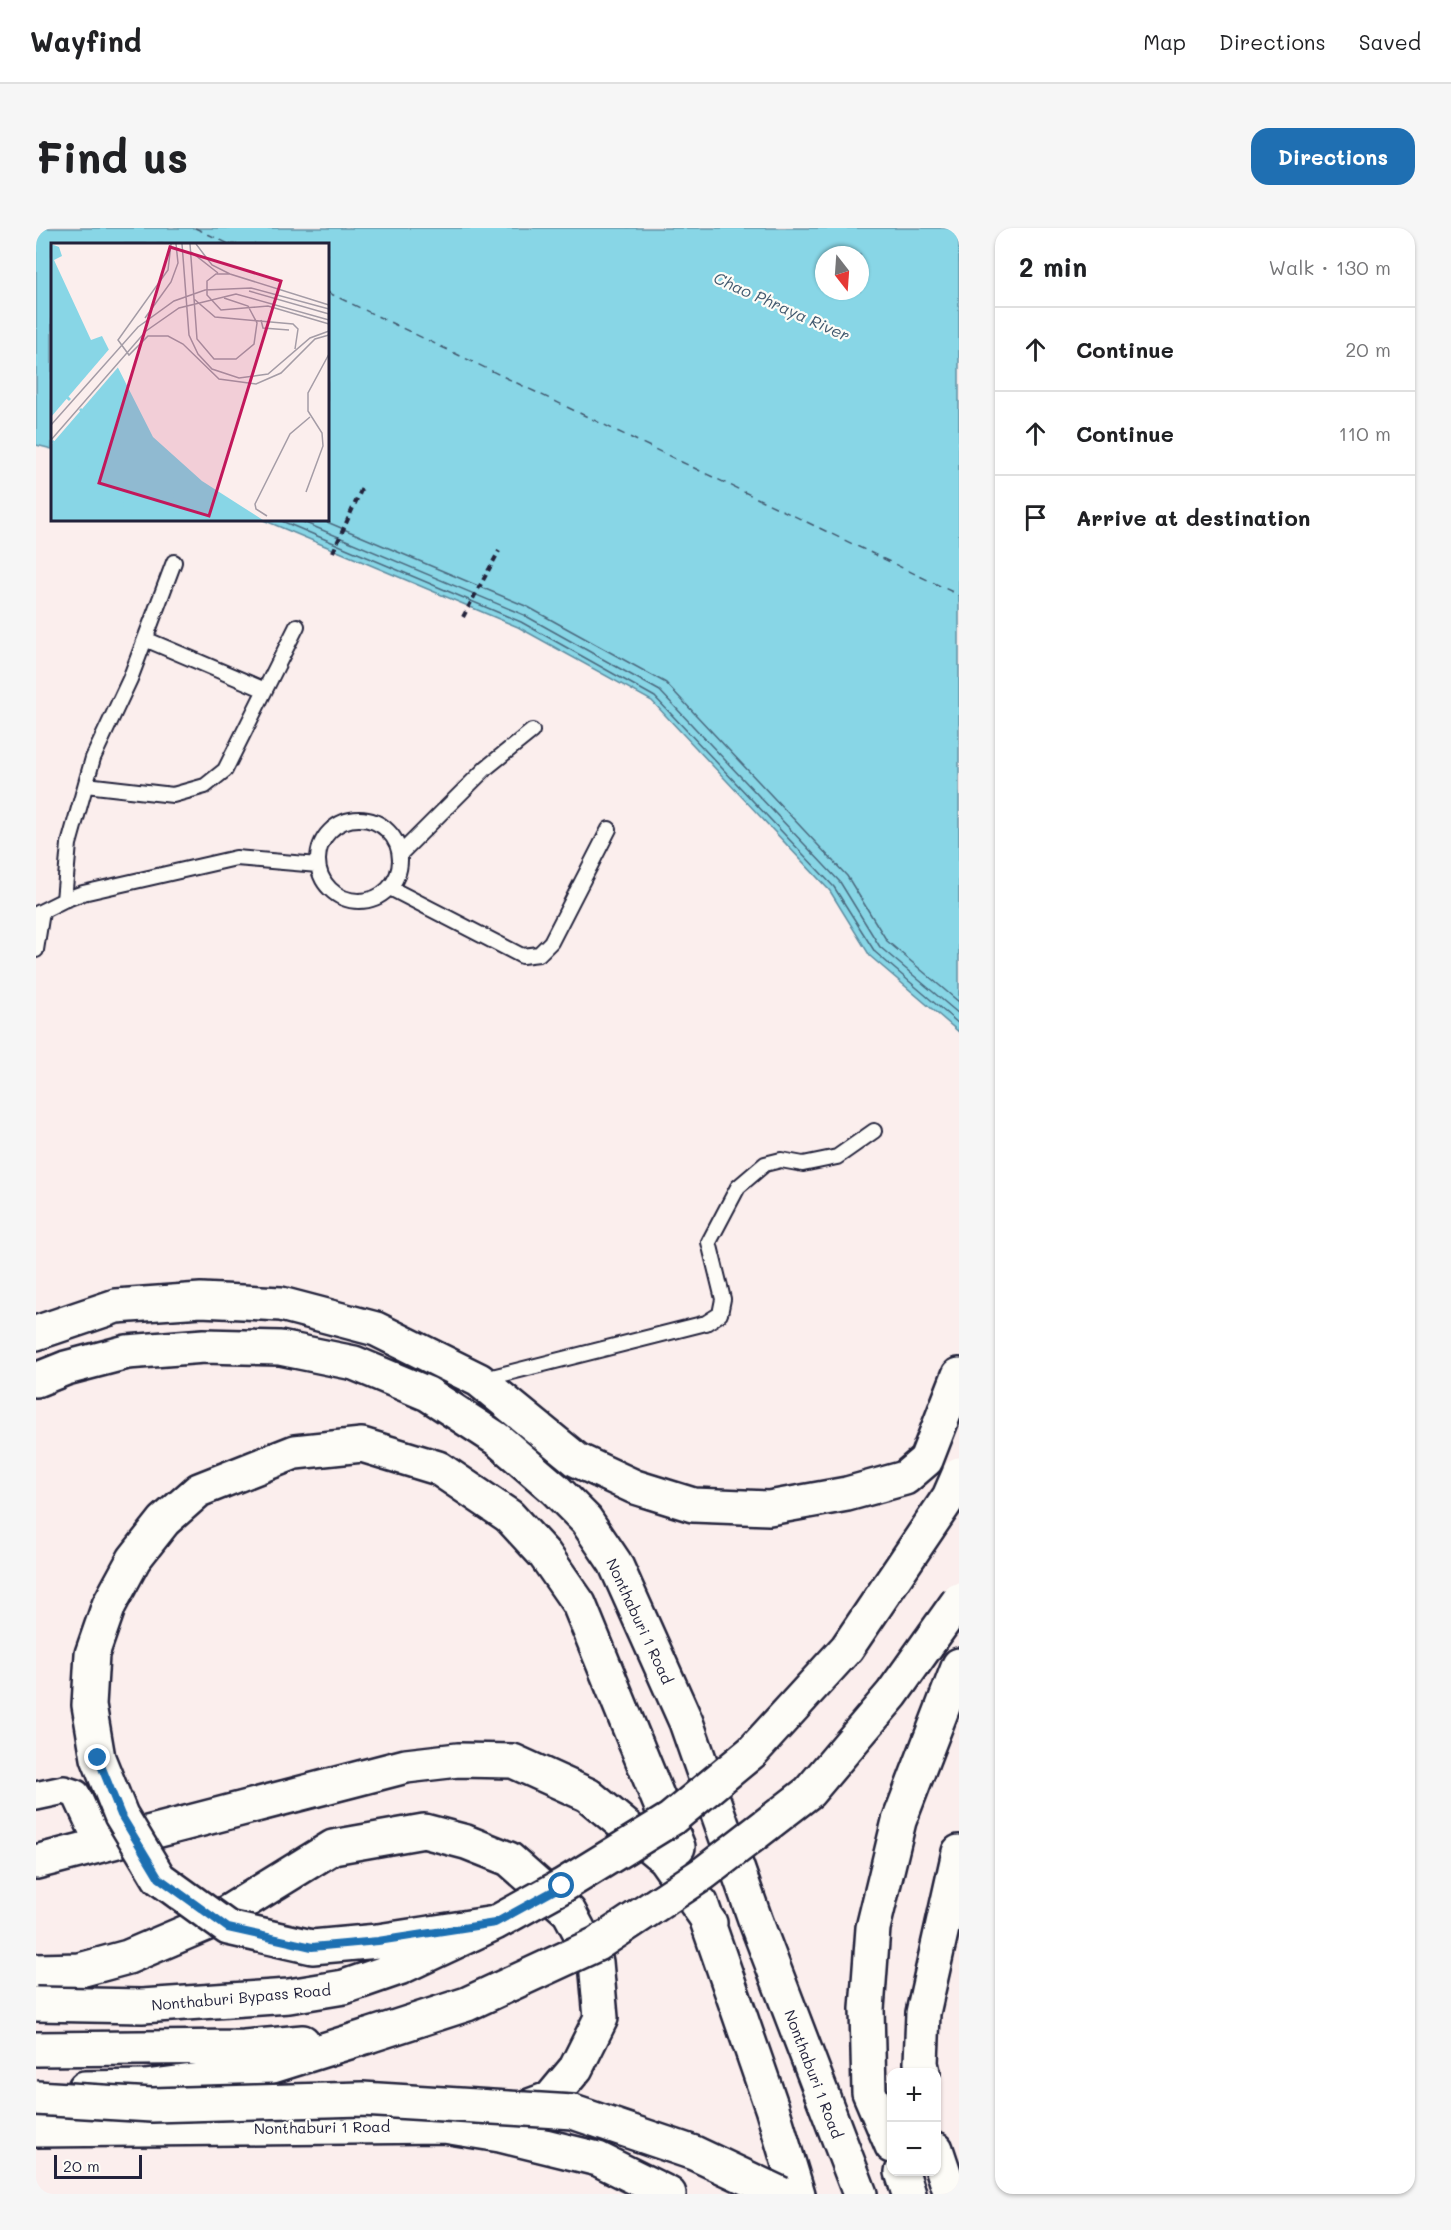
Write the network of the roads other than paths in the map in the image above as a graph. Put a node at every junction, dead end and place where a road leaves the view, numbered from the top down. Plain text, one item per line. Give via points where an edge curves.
1 (174, 562) dead end
2 (297, 626) dead end
3 (145, 639) junction
4 (265, 690) junction
5 (532, 731) dead end
6 (86, 785) junction
7 (609, 829) dead end
8 (400, 853) junction
9 (318, 865) junction
10 (390, 888) junction
11 (64, 900) junction
12 (39, 913) edge
13 (36, 950) edge
14 (874, 1131) dead end
15 (36, 1333) edge
16 (959, 1374) edge
17 (36, 1380) edge
18 (479, 1380) junction
19 (959, 1474) edge
20 (959, 1600) edge
21 (959, 1665) edge
22 (36, 1796) edge
23 (100, 1846) junction
24 (959, 1852) edge
25 (36, 1862) edge
26 (495, 1923) junction
27 (710, 1923) junction
28 (36, 1971) edge
29 (36, 2004) edge
30 (368, 2036) junction
31 (36, 2049) edge
32 (922, 2068) edge
33 (36, 2089) edge
34 (36, 2098) edge
35 (444, 2126) junction
36 (36, 2130) edge
37 (887, 2136) edge
38 (941, 2156) edge
39 (903, 2176) edge
40 (669, 2194) edge
41 (782, 2194) edge
42 (798, 2194) edge
43 (860, 2194) edge
44 (909, 2194) edge
45 (951, 2194) edge

1 - 3 lane
2 - 4 lane
3 - 4 lane
3 - 6 lane via 93,758
4 - 6 lane via 225,770 205,786 173,795
5 - 8 lane via 486,768
6 - 11 lane via 69,844
7 - 10 lane via 551,942 539,954 522,956
8 - 9 lane via 385,828 358,819 341,823 329,832 321,844
8 - 10 lane via 400,867
9 - 10 lane via 326,885 342,898 364,902
9 - 11 lane via 236,858 83,892
11 - 12 lane
12 - 13 lane
14 - 18 lane via 837,1157 803,1164 781,1160 765,1164 738,1187 709,1242 723,1299 720,1314 706,1323
15 - 18 main road via 116,1306 201,1300 281,1304 376,1329
16 - 18 main road via 926,1460 905,1478 847,1494 769,1508 693,1505 635,1487 577,1460
17 - 43 main road, Nonthaburi 1 Road via 127,1352 204,1346 280,1348 354,1363 428,1394 497,1439 555,1489 586,1520 615,1563 686,1722 756,1922
19 - 26 main road, Nonthaburi Bypass Road, bridge via 949,1497 847,1648 752,1752 671,1819
20 - 30 main road, bridge via 892,1694 809,1791 704,1873 597,1944 467,2004
21 - 37 main road via 899,1821 873,1928 867,2009 869,2092
22 - 23 street via 64,1790 76,1794
23 - 25 main road
23 - 27 main road via 406,1766 458,1760 513,1761 588,1795 614,1816 664,1858
24 - 32 main road via 923,2013
26 - 27 main road, bridge via 312,1947 228,1928 159,1878 121,1815 98,1758 89,1705 92,1654 109,1605 134,1559 158,1528 199,1490 295,1452 362,1444 438,1468 508,1516 545,1555 579,1604
26 - 29 main road, Nonthaburi Bypass Road, bridge via 399,1968 344,1987 290,1996 142,2006
27 - 42 main road
28 - 35 main road via 80,1970 139,1953 215,1920 333,1847 424,1831 466,1842 509,1859 569,1911 596,1962 601,2018 576,2068 551,2098 505,2115
30 - 31 main road via 244,2047
30 - 33 main road via 247,2074 145,2087
34 - 41 main road, bridge via 152,2105 362,2099 573,2112 694,2153
35 - 36 main road, Nonthaburi 1 Road
35 - 40 main road, Nonthaburi 1 Road via 598,2159
38 - 45 main road
39 - 44 main road

